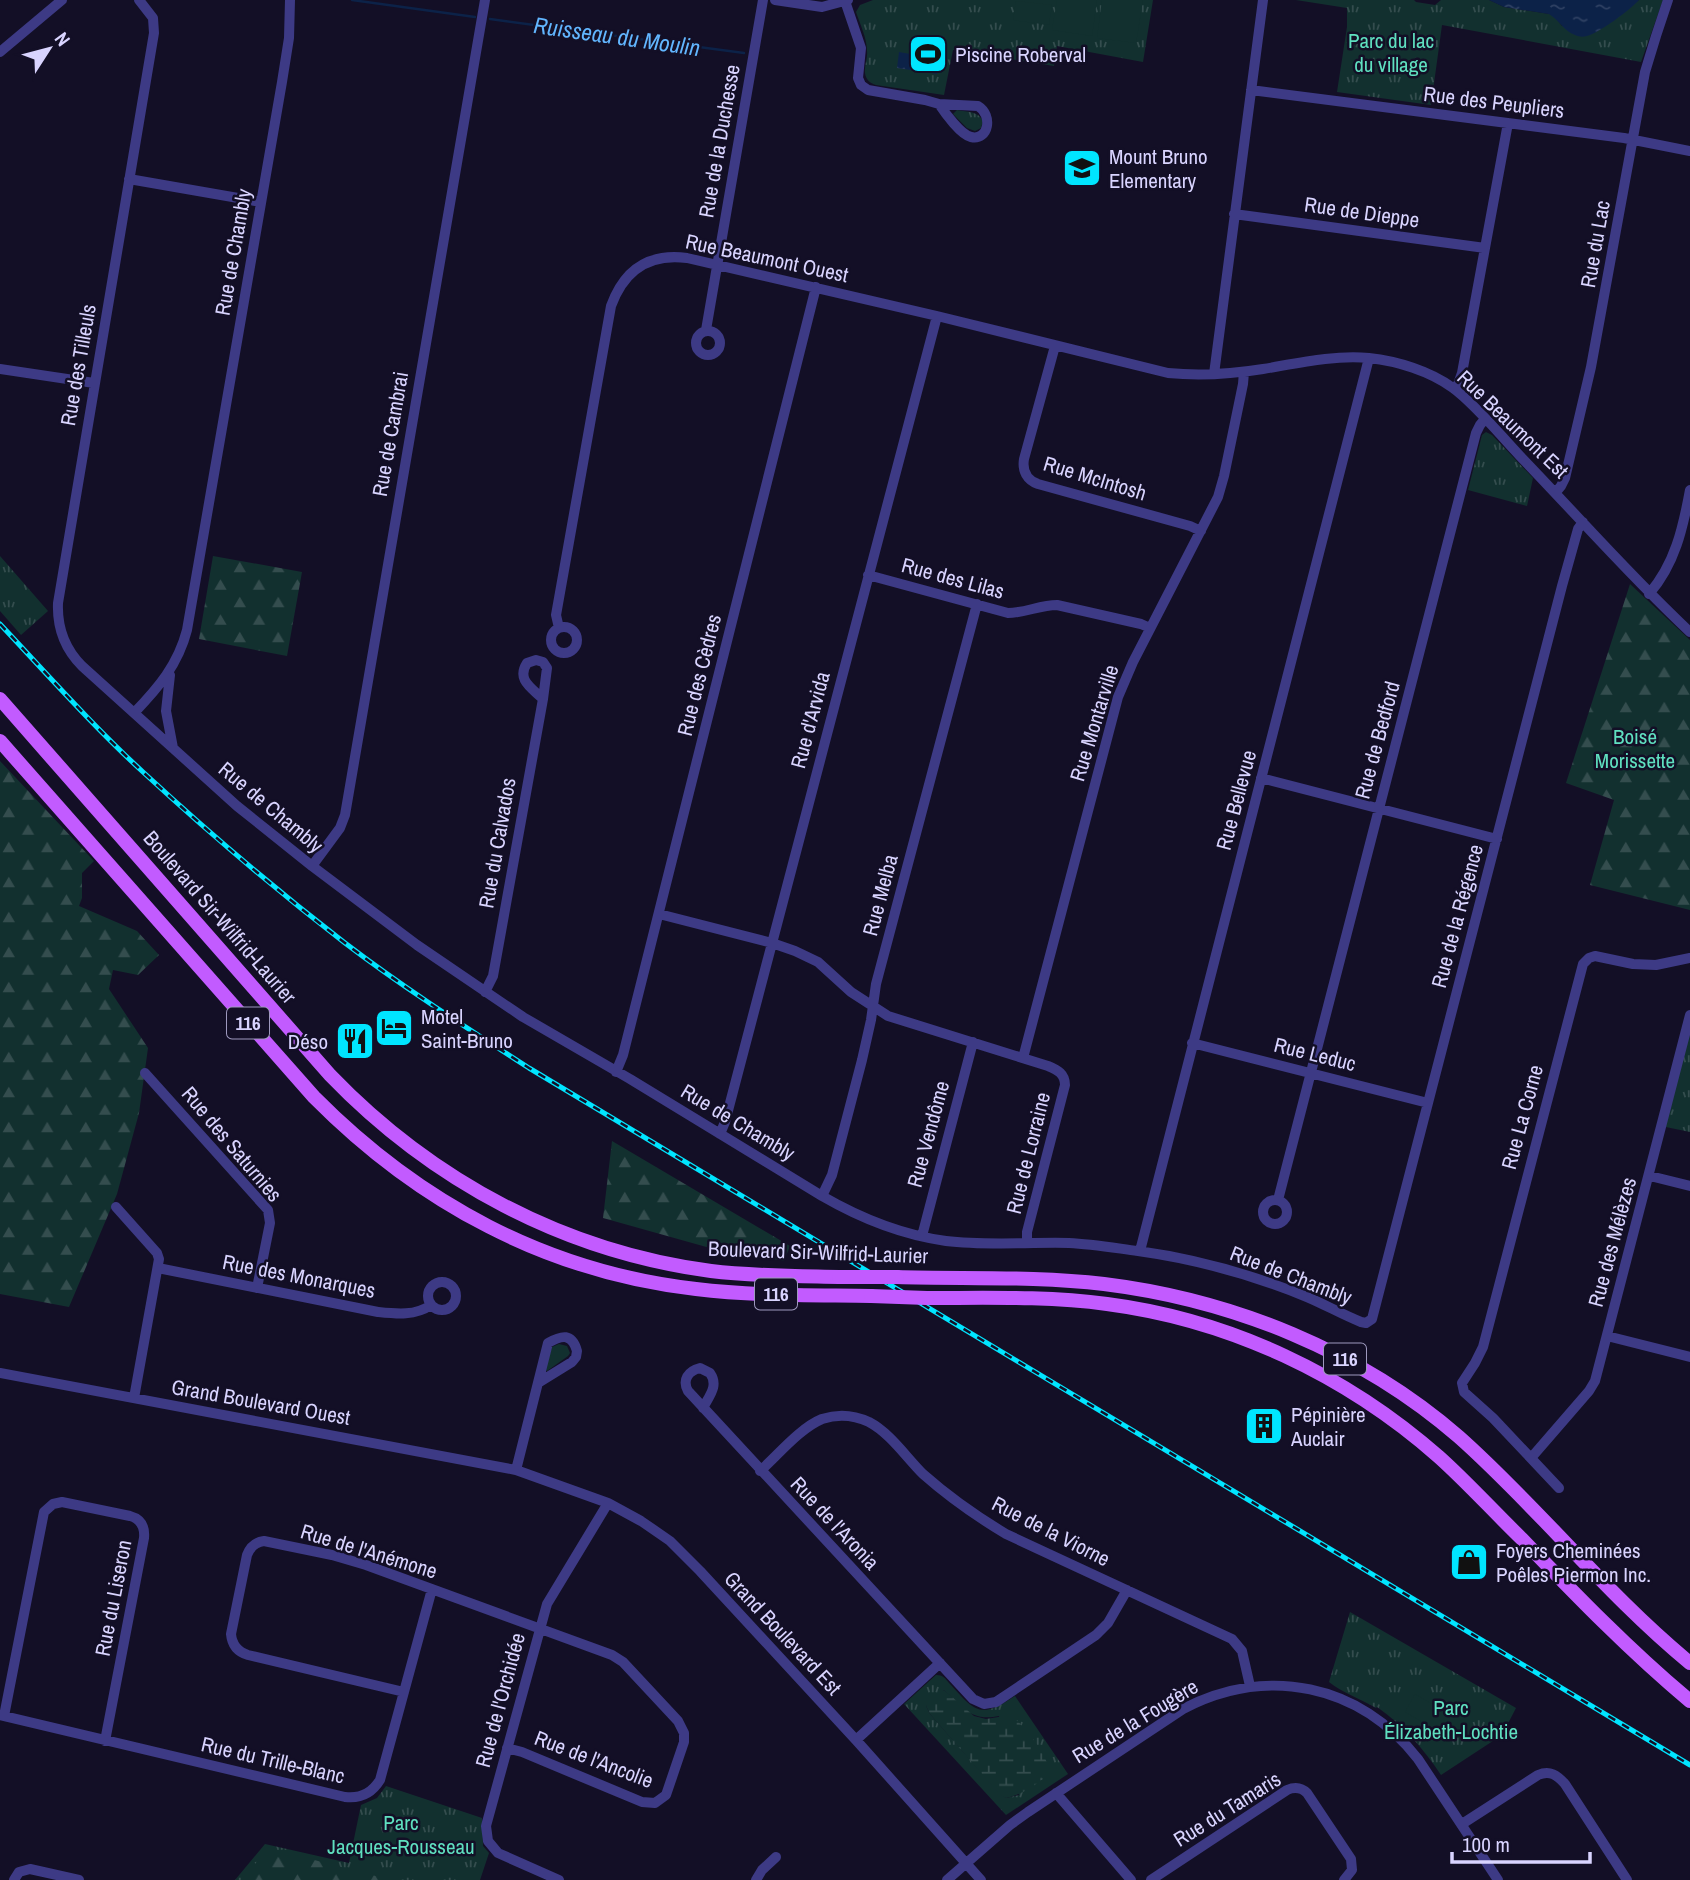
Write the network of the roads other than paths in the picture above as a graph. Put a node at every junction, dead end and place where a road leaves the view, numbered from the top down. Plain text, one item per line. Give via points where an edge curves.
1 (62, 0) edge
2 (139, 0) edge
3 (290, 0) edge
4 (485, 0) edge
5 (763, 0) edge
6 (775, 0) edge
7 (846, 0) edge
8 (1263, 0) edge
9 (1668, 0) edge
10 (0, 52) edge
11 (1251, 90) junction
12 (939, 104) dead end
13 (1508, 123) junction
14 (1633, 139) junction
15 (1690, 151) edge
16 (129, 179) junction
17 (261, 202) junction
18 (1234, 215) junction
19 (1485, 248) junction
20 (717, 265) junction
21 (816, 287) junction
22 (937, 316) junction
23 (706, 330) dead end
24 (1055, 346) junction
25 (1369, 358) junction
26 (0, 369) edge
27 (1244, 372) junction
28 (1214, 374) junction
29 (94, 383) junction
30 (1456, 390) junction
31 (1485, 419) junction
32 (1690, 490) edge
33 (1556, 492) junction
34 (1583, 522) junction
35 (1686, 530) edge
36 (1201, 531) junction
37 (868, 575) junction
38 (1649, 594) junction
39 (977, 604) junction
40 (559, 628) dead end
41 (1150, 628) junction
42 (1690, 632) edge
43 (170, 672) junction
44 (0, 699) edge
45 (543, 699) dead end
46 (134, 713) junction
47 (0, 741) edge
48 (173, 748) junction
49 (1261, 778) junction
50 (1379, 808) junction
51 (1497, 839) junction
52 (312, 866) junction
53 (659, 914) junction
54 (772, 943) junction
55 (1690, 958) edge
56 (485, 992) junction
57 (873, 1006) junction
58 (1690, 1015) edge
59 (972, 1042) junction
60 (1192, 1043) junction
61 (1023, 1058) junction
62 (616, 1072) junction
63 (145, 1073) dead end
64 (1310, 1073) junction
65 (1428, 1103) junction
66 (719, 1133) junction
67 (1650, 1175) junction
68 (1690, 1186) edge
69 (822, 1196) junction
70 (1278, 1200) dead end
71 (116, 1207) dead end
72 (922, 1236) junction
73 (1027, 1243) junction
74 (1140, 1251) junction
75 (158, 1268) junction
76 (257, 1288) junction
77 (431, 1305) dead end
78 (1370, 1320) joint
79 (1607, 1336) junction
80 (1690, 1357) edge
81 (0, 1373) edge
82 (538, 1383) junction
83 (134, 1398) junction
84 (703, 1408) dead end
85 (1531, 1458) junction
86 (516, 1469) junction
87 (760, 1471) junction
88 (1559, 1488) dead end
89 (608, 1503) junction
90 (432, 1589) junction
91 (1127, 1590) junction
92 (539, 1628) junction
93 (940, 1663) junction
94 (1690, 1663) edge
95 (1250, 1686) junction
96 (404, 1692) junction
97 (1690, 1701) edge
98 (2, 1716) edge
99 (856, 1740) junction
100 (105, 1741) junction
101 (507, 1748) junction
102 (1056, 1793) junction
103 (1462, 1824) junction
104 (776, 1857) dead end
105 (966, 1864) junction
106 (14, 1880) edge
107 (79, 1880) edge
108 (559, 1880) edge
109 (756, 1880) edge
110 (947, 1880) edge
111 (981, 1880) edge
112 (1131, 1880) edge
113 (1151, 1880) edge
114 (1345, 1880) edge
115 (1498, 1880) edge
116 (1627, 1880) edge

1 - 10 street
2 - 16 street, Rue des Tilleuls via 155,28
3 - 17 street, Rue de Chambly via 289,38
4 - 52 street, Rue de Cambrai via 345,815
5 - 20 street, Rue de la Duchesse
6 - 7 street via 822,7
7 - 12 street via 861,48 861,85
8 - 11 street
9 - 14 street, Rue du Lac via 1647,65
11 - 13 street, Rue des Peupliers
11 - 18 street
13 - 14 street, Rue des Peupliers
13 - 19 street
14 - 15 street, Rue des Peupliers
14 - 33 street, Rue du Lac via 1591,367 1565,478
16 - 17 street
16 - 29 street, Rue des Tilleuls
17 - 43 street, Rue de Chambly via 187,631
18 - 19 street, Rue de Dieppe
18 - 28 street
19 - 30 street
20 - 21 street, Rue Beaumont Ouest
20 - 23 street, Rue de la Duchesse
20 - 40 street, Rue Beaumont Ouest via 682,257 652,260 632,272 615,295 558,603
21 - 22 street, Rue Beaumont Ouest
21 - 53 street, Rue des Cèdres
22 - 24 street, Rue Beaumont Ouest
22 - 37 street, Rue d'Arvida
24 - 28 street, Rue Beaumont Ouest via 1168,373
24 - 36 street, Rue McIntosh via 1023,462 1028,477 1038,484
25 - 27 street, Rue Beaumont Est via 1324,358
25 - 30 street, Rue Beaumont Est via 1415,369
25 - 49 street, Rue Bellevue
26 - 29 street
27 - 28 street, Rue Beaumont Est
27 - 36 street, Rue Montarville via 1222,483
29 - 46 street, Rue des Tilleuls via 58,615 61,634 74,656
30 - 31 street, Rue Beaumont Est
31 - 33 street, Rue Beaumont Est
31 - 50 street, Rue de Bedford via 1476,433
32 - 35 street
33 - 34 street, Rue Beaumont Est
34 - 38 street, Rue Beaumont Est
34 - 51 street, Rue de la Régence via 1575,537
35 - 38 street
36 - 41 street, Rue Montarville
37 - 39 street, Rue des Lilas
37 - 54 street, Rue d'Arvida
38 - 42 street, Rue Beaumont Est
39 - 41 street, Rue des Lilas via 1012,613 1057,605
39 - 57 street, Rue Melba
41 - 61 street, Rue Montarville via 1115,705
43 - 46 street, Rue de Chambly
43 - 48 street, Rue de Chambly via 166,711
44 - 94 main road, Boulevard Sir-Wilfrid-Laurier / 116, bridge via 329,1074 388,1130 473,1190 565,1234 625,1253 711,1270 1101,1284 1182,1298 1274,1327 1335,1354 1397,1390 1458,1437 1612,1592
45 - 56 street, Rue du Calvados via 493,976
46 - 48 street, Rue de Chambly
47 - 97 main road, Boulevard Sir-Wilfrid-Laurier / 116, bridge via 314,1097 369,1149 429,1193 486,1226 576,1263 667,1285 717,1292 1059,1299 1181,1318 1269,1348 1373,1406 1440,1458 1599,1618
48 - 52 street, Rue de Chambly
49 - 50 street
49 - 60 street, Rue Bellevue
50 - 51 street
50 - 64 street, Rue de Bedford
51 - 65 street, Rue de la Régence
52 - 56 street, Rue de Chambly
53 - 54 street, Rue de Lorraine
53 - 62 street, Rue des Cèdres
54 - 57 street, Rue de Lorraine via 813,959
54 - 66 street, Rue d'Arvida
55 - 85 street, Rue La Corne via 1656,965 1598,956 1583,964 1483,1347 1462,1380 1464,1392
56 - 62 street, Rue de Chambly
57 - 59 street, Rue de Lorraine via 888,1016
57 - 69 street, Rue Melba via 832,1175
58 - 67 street, Rue des Mélèzes
59 - 61 street, Rue de Lorraine
59 - 72 street, Rue Vendôme
60 - 64 street, Rue Leduc
60 - 74 street, Rue Bellevue
61 - 73 street, Rue de Lorraine via 1056,1069 1065,1083
62 - 66 street, Rue de Chambly
63 - 76 street, Rue des Saturnies via 268,1210 270,1223
64 - 65 street, Rue Leduc
64 - 70 street, Rue de Bedford
65 - 78 street, Rue de la Régence
66 - 69 street, Rue de Chambly
67 - 68 street
67 - 79 street, Rue des Mélèzes
69 - 72 street, Rue de Chambly via 860,1216
71 - 75 street via 157,1253
72 - 73 street, Rue de Chambly via 969,1243
73 - 74 street, Rue de Chambly
74 - 78 street, Rue de Chambly via 1238,1272 1358,1322
75 - 76 street, Rue des Monarques
75 - 83 street
76 - 77 street, Rue des Monarques via 387,1313 414,1313
79 - 80 street
79 - 85 street, Rue des Mélèzes via 1591,1388
81 - 83 street, Grand Boulevard Ouest
82 - 82 street via 575,1359 572,1340 561,1337 548,1343
82 - 86 street
83 - 86 street, Grand Boulevard Ouest
84 - 87 street, Rue de l'Aronia
85 - 88 street
86 - 89 street, Grand Boulevard Est
87 - 91 street, Rue de la Viorne via 817,1421 839,1416 861,1419 881,1430 912,1464 986,1522
87 - 93 street, Rue de l'Aronia
89 - 92 street, Rue de l'Orchidée via 553,1592
89 - 99 street, Grand Boulevard Est via 681,1551
90 - 92 street, Rue de l'Anémone
90 - 96 street, Rue du Trille-Blanc
90 - 96 street, Rue de l'Anémone via 341,1558 264,1541 251,1547 247,1555 232,1634 239,1651
91 - 93 street, Rue de l'Aronia via 1099,1633 994,1703 976,1701
91 - 95 street, Rue de la Viorne via 1235,1640
92 - 101 street, Rue de l'Orchidée
92 - 101 street, Rue de l'Ancolie via 618,1658 678,1721 684,1740 668,1792 649,1803
93 - 99 street
95 - 102 street, Rue de la Fougère via 1192,1704
95 - 103 street, Rue de la Fougère via 1324,1692 1378,1719 1413,1752
96 - 100 street, Rue du Trille-Blanc via 380,1780 371,1792 357,1798
98 - 100 street, Rue du Trille-Blanc
98 - 100 street, Rue du Liseron via 44,1512 62,1502 130,1516 141,1522 145,1534
99 - 105 street, Grand Boulevard Est
101 - 108 street, Rue de l'Orchidée via 487,1822 488,1841 501,1856
102 - 105 street, Rue de la Fougère
102 - 112 street
103 - 115 street, Rue de la Fougère
103 - 116 street via 1538,1775 1553,1774 1565,1784
104 - 109 street
105 - 110 street, Rue de la Fougère
105 - 111 street, Grand Boulevard Est
106 - 107 street via 19,1872 30,1869
113 - 114 street, Rue du Tamaris via 1294,1788 1307,1793 1351,1859 1352,1870

